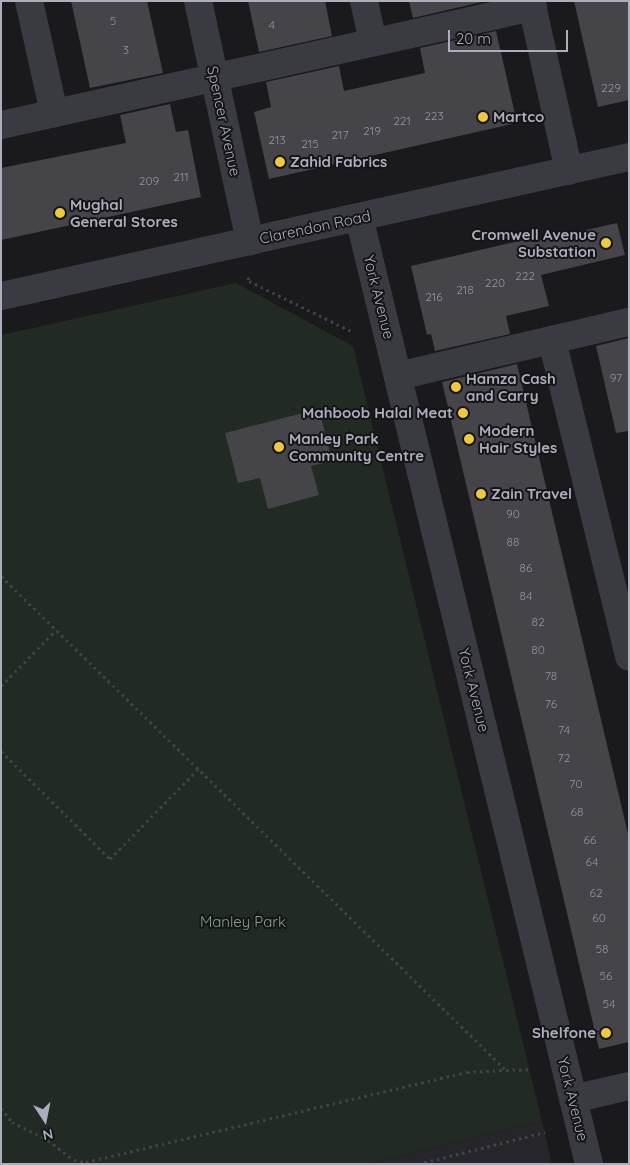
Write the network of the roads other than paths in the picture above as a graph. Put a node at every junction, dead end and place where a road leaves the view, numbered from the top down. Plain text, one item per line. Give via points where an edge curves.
1 (29, 1) edge
2 (198, 1) edge
3 (364, 1) edge
4 (532, 4) edge
5 (373, 42) junction
6 (214, 78) junction
7 (54, 113) junction
8 (1, 125) edge
9 (629, 157) edge
10 (569, 171) junction
11 (359, 217) junction
12 (244, 243) junction
13 (1, 296) edge
14 (629, 322) edge
15 (552, 340) junction
16 (398, 376) junction
17 (629, 657) edge
18 (629, 1086) edge
19 (576, 1111) junction
20 (589, 1164) edge

1 - 7 street
2 - 6 street, Spencer Avenue
3 - 5 street
4 - 5 street
4 - 10 street
5 - 6 street
6 - 7 street
6 - 12 street, Spencer Avenue
7 - 8 street
9 - 10 street, Clarendon Road
10 - 11 street, Clarendon Road
11 - 12 street, Clarendon Road
11 - 16 street, York Avenue
12 - 13 street, Clarendon Road
14 - 15 street
15 - 16 street
15 - 17 street
16 - 19 street, York Avenue
18 - 19 street
19 - 20 street, York Avenue

